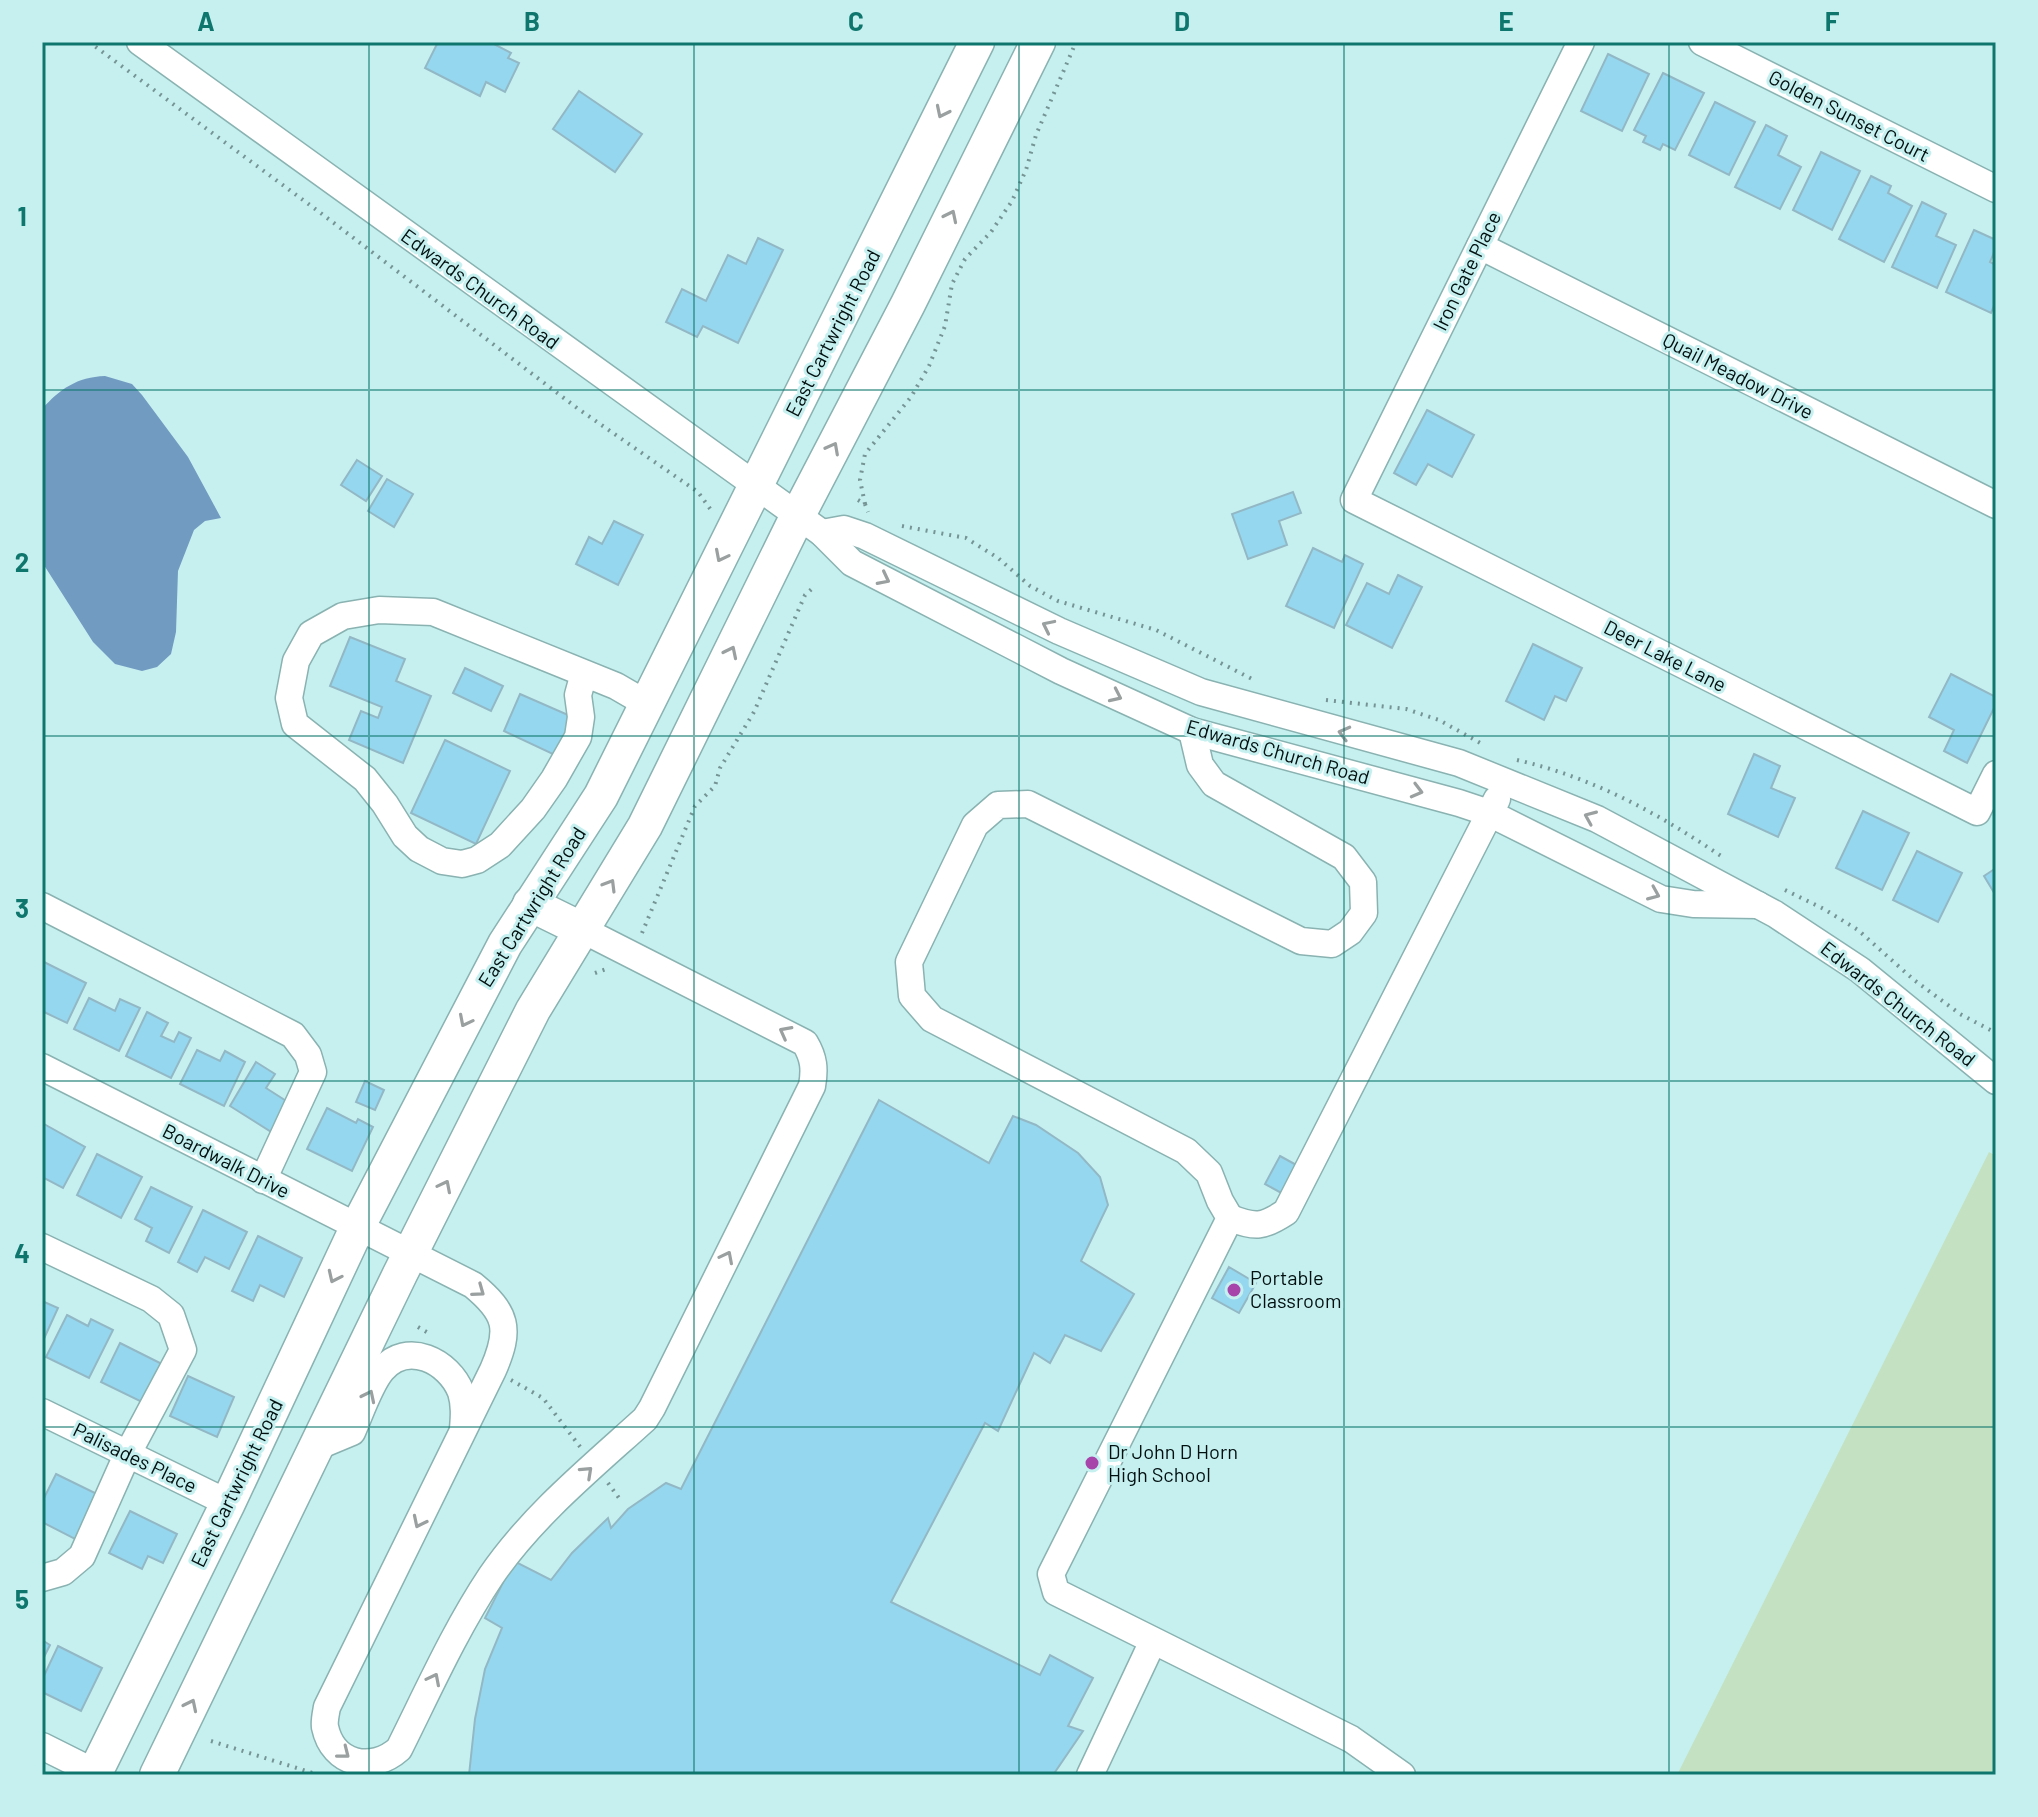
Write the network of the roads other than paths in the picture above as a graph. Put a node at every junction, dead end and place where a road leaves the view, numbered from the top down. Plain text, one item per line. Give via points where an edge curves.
1 (140, 42) edge
2 (977, 42) edge
3 (1038, 42) edge
4 (1581, 42) edge
5 (1702, 42) edge
6 (1996, 189) edge
7 (1480, 246) junction
8 (756, 486) junction
9 (1354, 500) joint
10 (1996, 505) edge
11 (810, 525) junction
12 (584, 673) junction
13 (647, 704) junction
14 (1192, 731) junction
15 (1996, 774) edge
16 (1505, 782) junction
17 (1489, 813) junction
18 (530, 904) junction
19 (1758, 905) junction
20 (42, 906) edge
21 (583, 930) junction
22 (42, 1067) edge
23 (1996, 1081) edge
24 (263, 1180) junction
25 (1230, 1218) junction
26 (357, 1228) junction
27 (42, 1247) edge
28 (409, 1255) junction
29 (42, 1412) edge
30 (462, 1434) junction
31 (316, 1447) junction
32 (127, 1455) junction
33 (228, 1503) junction
34 (42, 1578) edge
35 (1153, 1641) junction
36 (42, 1746) edge
37 (96, 1774) edge
38 (157, 1775) edge
39 (1090, 1775) edge
40 (1402, 1775) edge

1 - 8 street, Edwards Church Road
2 -> 8 main road, East Cartwright Road
11 -> 3 main road via 908,304
4 - 7 street, Iron Gate Place
5 - 6 street, Golden Sunset Court
7 - 9 street, Iron Gate Place
7 - 10 street, Quail Meadow Drive
8 - 11 street, Edwards Church Road
8 -> 13 main road, East Cartwright Road
9 - 15 street, Deer Lake Lane via 1977,812
11 -> 14 street, Edwards Church Road via 852,563 1061,671
16 -> 11 street, Edwards Church Road via 1459,763 1201,692 1059,631 865,536
21 -> 11 main road
12 - 12 street via 433,612 379,610 343,616 311,634 296,661 289,698 295,724 365,779 405,836 442,861 462,864 500,845 554,779 578,737
12 - 13 street
13 - 18 main road, East Cartwright Road via 601,796
14 -> 17 street, Edwards Church Road
14 - 25 street via 1200,765 1214,784 1344,857 1363,882 1364,913 1350,932 1332,944 1301,941 1028,804 998,805 975,825 909,962 912,996 932,1019 1186,1151 1209,1173
16 - 17 street
19 -> 16 street, Edwards Church Road via 1597,819
17 -> 19 street, Edwards Church Road via 1661,899
17 - 25 street via 1286,1212 1267,1224 1250,1226
18 - 21 main road
18 -> 26 main road, East Cartwright Road
19 - 23 street, Edwards Church Road via 1860,970
20 - 24 street via 293,1035 313,1072
28 -> 21 main road via 533,1010
30 -> 21 street, Boardwalk Drive via 327,1707 325,1726 334,1747 352,1761 372,1764 399,1749 491,1576 547,1509 645,1419 812,1086 813,1056 805,1043
22 - 24 street, Boardwalk Drive
24 - 26 street, Boardwalk Drive
25 - 35 street via 1051,1574 1056,1592
26 - 28 street, Boardwalk Drive
26 -> 33 main road, East Cartwright Road
27 - 32 street via 151,1299 171,1315 183,1350
28 -> 30 street, Boardwalk Drive via 473,1285 493,1302 504,1324 502,1351
28 - 31 main road
29 - 32 street, Palisades Place
31 -> 30 street via 352,1432 381,1371 404,1356 433,1360 456,1382 465,1411
38 -> 31 main road
32 - 33 street, Palisades Place
32 - 34 street via 82,1556 63,1572
33 - 37 main road, East Cartwright Road
35 - 39 street
35 - 40 street via 1351,1739
36 - 37 street

